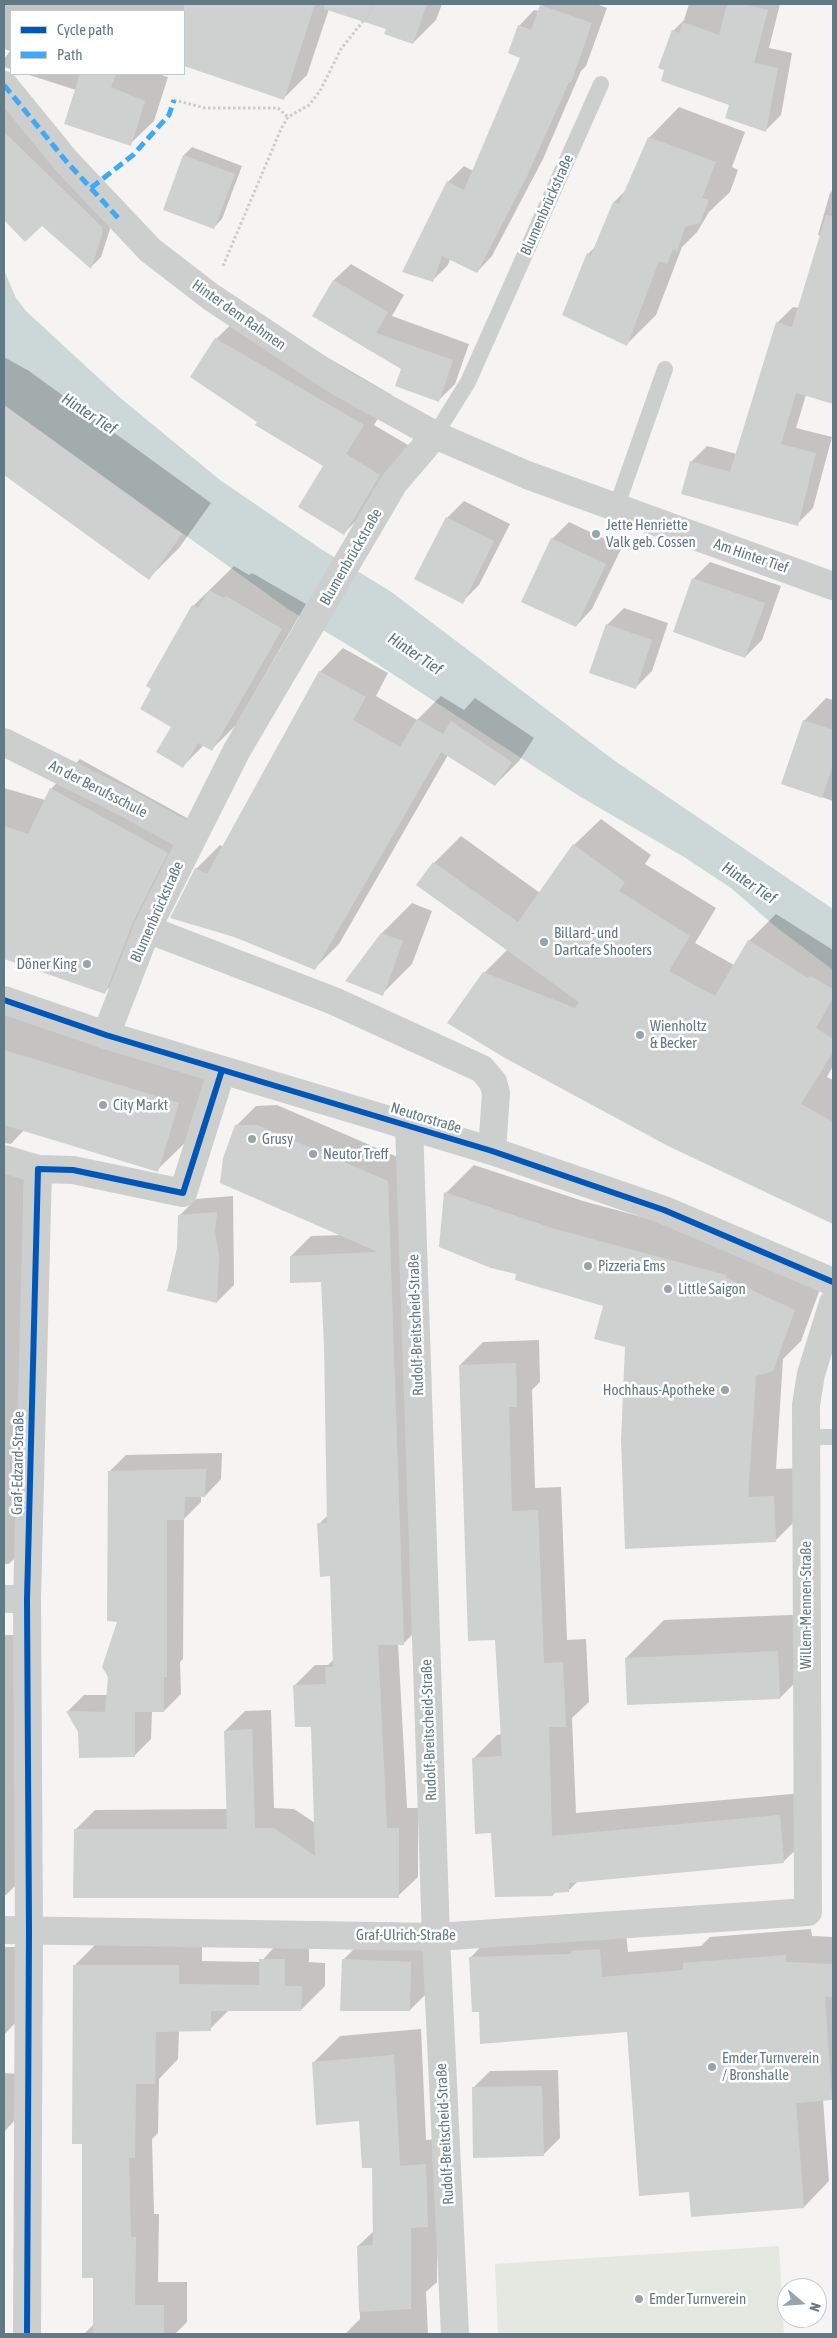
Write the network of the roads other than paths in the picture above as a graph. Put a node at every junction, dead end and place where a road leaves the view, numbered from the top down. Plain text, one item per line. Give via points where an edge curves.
1 (601, 84) dead end
2 (4, 86) edge
3 (665, 369) dead end
4 (435, 434) junction
5 (527, 475) joint
6 (616, 508) junction
7 (833, 586) edge
8 (4, 742) edge
9 (191, 839) junction
10 (147, 929) junction
11 (4, 1000) edge
12 (106, 1035) junction
13 (222, 1070) junction
14 (409, 1125) junction
15 (492, 1151) junction
16 (4, 1159) edge
17 (38, 1169) junction
18 (833, 1282) edge
19 (833, 1303) edge
20 (805, 1437) junction
21 (833, 1437) edge
22 (16, 1599) edge
23 (808, 1912) joint
24 (17, 1930) edge
25 (436, 1937) junction
26 (27, 2334) edge
27 (455, 2334) edge

1 - 4 lane, Blumenbrückstraße via 468,382
2 - 4 street, Hinter dem Rahmen via 66,161 150,250 210,297 339,382
3 - 6 lane
4 - 5 street, Hinter dem Rahmen
4 - 9 street, Blumenbrückstraße via 399,476 237,750
5 - 6 street, Am Hinter Tief
6 - 7 street, Am Hinter Tief
8 - 9 street, An der Berufsschule
9 - 10 street, Blumenbrückstraße
10 - 12 street, Blumenbrückstraße
10 - 15 street via 334,1001 482,1069 493,1082 496,1093
11 - 12 street, Neutorstraße
12 - 13 street, Neutorstraße
13 - 14 street, Neutorstraße
13 - 17 street via 183,1193 73,1170
14 - 15 street, Neutorstraße
14 - 25 street, Rudolf-Breitscheid-Straße
15 - 18 street, Neutorstraße via 664,1210
16 - 17 street
17 - 22 street, Graf-Edzard-Straße
19 - 20 street, Willem-Mennen-Straße via 811,1374
20 - 21 lane
20 - 23 street, Willem-Mennen-Straße
22 - 24 street, Graf-Edzard-Straße
23 - 25 street, Graf-Ulrich-Straße
24 - 25 street, Graf-Ulrich-Straße
24 - 26 street, Graf-Edzard-Straße
25 - 27 street, Rudolf-Breitscheid-Straße

